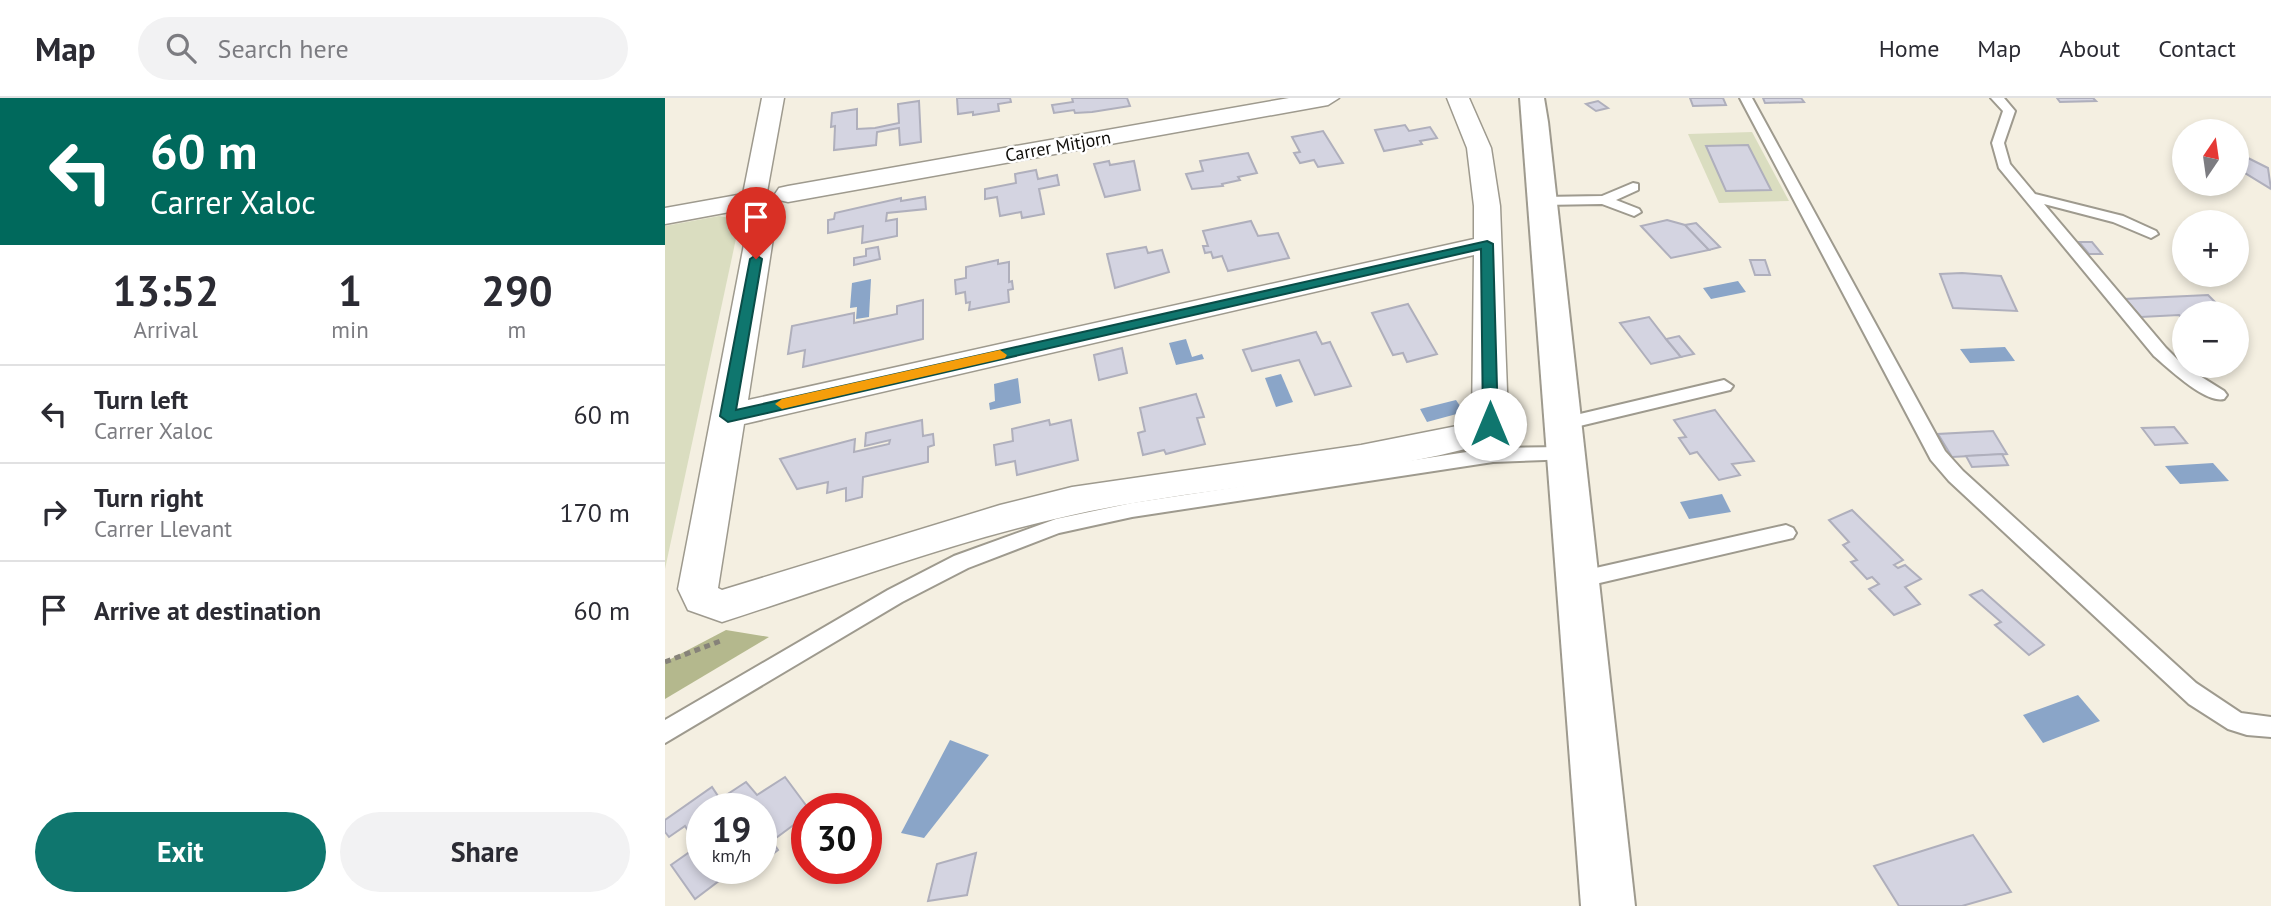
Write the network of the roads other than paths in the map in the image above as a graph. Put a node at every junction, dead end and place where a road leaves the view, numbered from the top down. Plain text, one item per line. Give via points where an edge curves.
1 (773, 98) edge
2 (795, 98) edge
3 (1328, 98) edge
4 (1458, 98) edge
5 (1532, 98) edge
6 (1746, 98) edge
7 (1997, 98) edge
8 (1633, 187) dead end
9 (766, 196) junction
10 (2031, 197) junction
11 (1604, 200) junction
12 (1543, 201) junction
13 (1634, 212) dead end
14 (665, 216) edge
15 (2151, 234) dead end
16 (1487, 244) junction
17 (1724, 386) dead end
18 (2218, 395) dead end
19 (728, 416) junction
20 (1565, 439) junction
21 (1786, 533) dead end
22 (1578, 580) junction
23 (2271, 727) edge
24 (665, 732) edge
25 (1608, 906) edge

1 - 9 street
2 - 9 street
3 - 9 street, Carrer Mitjorn
4 - 16 street via 1479,148
5 - 12 street
6 - 23 lane via 1888,367 1945,464 2188,690 2221,716
7 - 10 lane via 2009,111 1997,150
8 - 11 lane
9 - 14 street, Carrer Mitjorn
9 - 19 street
10 - 15 lane via 2118,219
10 - 18 lane via 2160,352 2181,372
11 - 12 lane
11 - 13 lane
12 - 20 street
16 - 19 street
16 - 19 street via 1491,417 1483,433 1361,458 1072,501 722,606 702,599 698,589
17 - 20 lane
20 - 22 street
20 - 24 lane via 1493,455 1132,510 1056,526 928,579
21 - 22 lane
22 - 25 street

